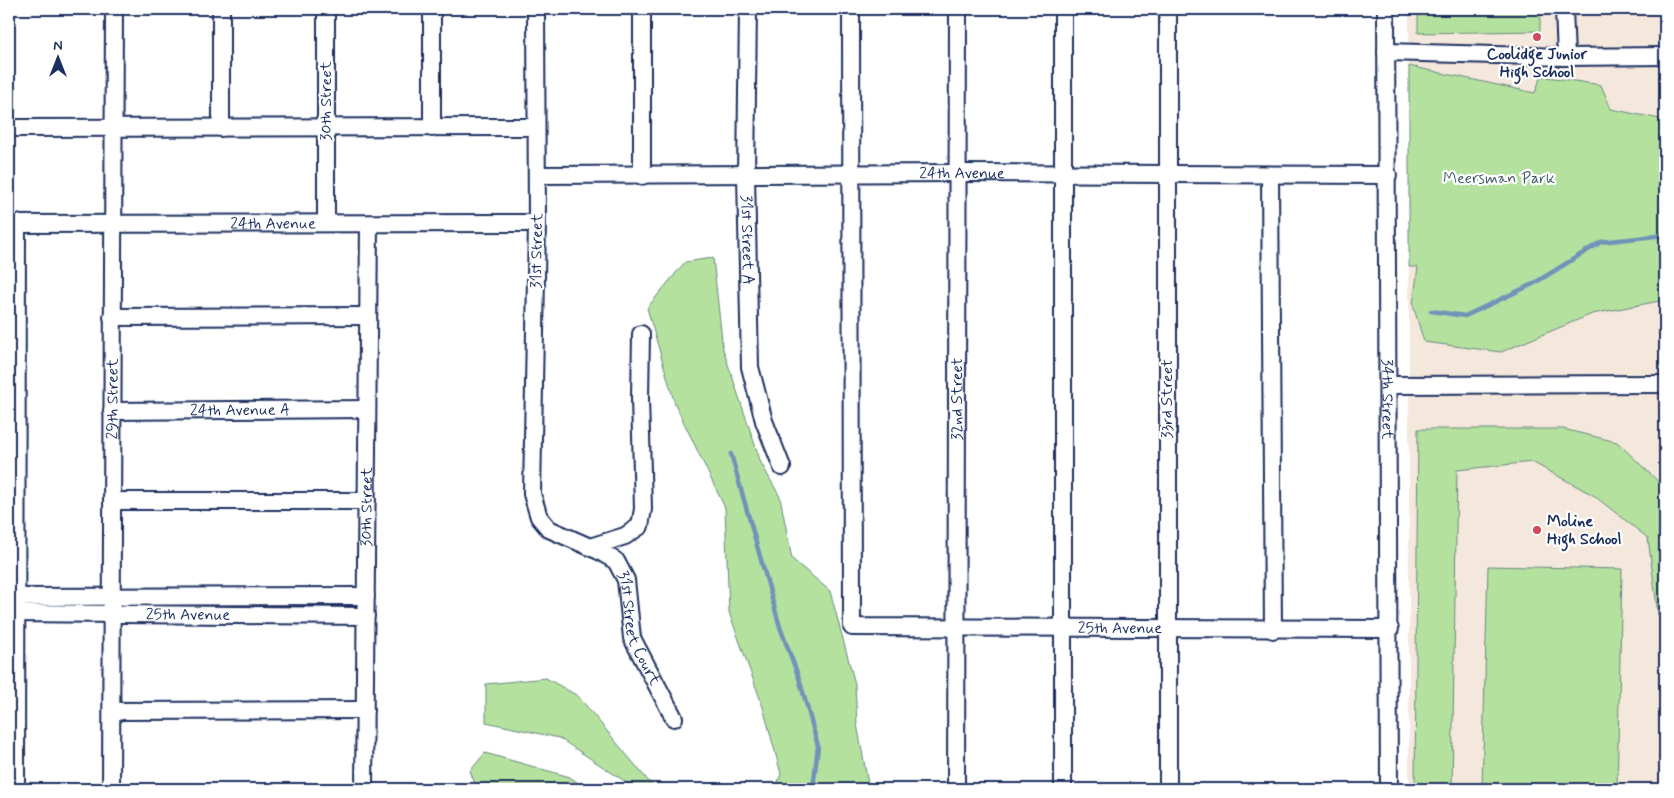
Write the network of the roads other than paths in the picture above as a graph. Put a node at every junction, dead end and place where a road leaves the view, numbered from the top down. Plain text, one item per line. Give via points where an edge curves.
1 (114, 9) edge
2 (221, 9) edge
3 (326, 9) edge
4 (432, 9) edge
5 (536, 9) edge
6 (642, 9) edge
7 (748, 9) edge
8 (851, 9) edge
9 (958, 9) edge
10 (1063, 9) edge
11 (1168, 9) edge
12 (1386, 9) edge
13 (1564, 9) edge
14 (1386, 52) junction
15 (1665, 56) edge
16 (1566, 57) junction
17 (9, 128) edge
18 (221, 128) junction
19 (432, 128) junction
20 (536, 128) junction
21 (113, 129) junction
22 (326, 129) junction
23 (959, 173) junction
24 (852, 174) junction
25 (1063, 174) junction
26 (537, 175) junction
27 (746, 175) junction
28 (1167, 175) junction
29 (642, 176) junction
30 (1270, 176) junction
31 (1388, 176) junction
32 (112, 223) junction
33 (326, 223) junction
34 (13, 224) edge
35 (369, 224) junction
36 (537, 224) junction
37 (112, 316) junction
38 (368, 316) junction
39 (641, 334) dead end
40 (1665, 384) edge
41 (1389, 385) junction
42 (367, 409) junction
43 (112, 411) junction
44 (782, 467) dead end
45 (532, 494) joint
46 (112, 501) junction
47 (366, 501) junction
48 (590, 547) junction
49 (111, 596) junction
50 (366, 596) junction
51 (13, 597) edge
52 (13, 613) edge
53 (111, 614) junction
54 (366, 616) junction
55 (957, 627) junction
56 (1062, 628) junction
57 (1167, 629) junction
58 (1390, 629) junction
59 (1273, 630) junction
60 (365, 710) junction
61 (112, 711) junction
62 (674, 718) dead end
63 (16, 789) edge
64 (111, 789) edge
65 (364, 789) edge
66 (956, 789) edge
67 (1063, 789) edge
68 (1168, 789) edge
69 (1389, 789) edge

1 - 21 street, 29th Street
2 - 18 street
3 - 22 street, 30th Street
4 - 19 street
5 - 20 street, 31st Street
6 - 29 street
7 - 27 street, 31st Street A
8 - 24 street
9 - 23 street, 32nd Street
10 - 25 street
11 - 28 street, 33rd Street
12 - 14 street, 34th Street
13 - 16 street
14 - 16 street
14 - 31 street, 34th Street
15 - 16 street
17 - 21 street
18 - 21 street
18 - 22 street
19 - 20 street
19 - 22 street
20 - 26 street, 31st Street
21 - 32 street, 29th Street
22 - 33 street, 30th Street
23 - 24 street, 24th Avenue
23 - 25 street, 24th Avenue
23 - 55 street, 32nd Street
24 - 27 street, 24th Avenue
24 - 55 street, 25th Avenue via 852,627
25 - 28 street, 24th Avenue
25 - 56 street
26 - 29 street, 24th Avenue
26 - 36 street, 31st Street
27 - 29 street, 24th Avenue
27 - 44 street, 31st Street A via 750,367 764,420
28 - 30 street, 24th Avenue
28 - 57 street, 33rd Street
30 - 31 street, 24th Avenue
30 - 59 street
31 - 41 street, 34th Street
32 - 33 street, 24th Avenue
32 - 34 street, 24th Avenue
32 - 37 street, 29th Street
33 - 35 street, 24th Avenue
34 - 51 street
35 - 36 street, 24th Avenue
35 - 38 street, 30th Street
36 - 45 street, 31st Street
37 - 38 street
37 - 43 street, 29th Street
38 - 42 street, 30th Street
39 - 48 street via 643,508 640,526 625,536
40 - 41 street
41 - 58 street, 34th Street
42 - 43 street, 24th Avenue A
42 - 47 street, 30th Street
43 - 46 street, 29th Street
45 - 48 street, 31st Street Court via 539,517 549,529
46 - 47 street
46 - 49 street, 29th Street
47 - 50 street, 30th Street
48 - 62 street, 31st Street Court via 616,561 626,580 632,638
49 - 50 street, 25th Avenue
49 - 51 street, 25th Avenue
49 - 53 street, 29th Street
50 - 54 street, 30th Street
51 - 52 street
52 - 53 street, 25th Avenue
52 - 63 street
53 - 54 street, 25th Avenue
53 - 61 street, 29th Street
54 - 60 street, 30th Street
55 - 56 street, 25th Avenue
55 - 66 street, 32nd Street
56 - 57 street, 25th Avenue
56 - 67 street
57 - 59 street, 25th Avenue
57 - 68 street, 33rd Street
58 - 59 street, 25th Avenue
58 - 69 street, 34th Street
60 - 61 street
60 - 65 street, 30th Street
61 - 64 street, 29th Street

